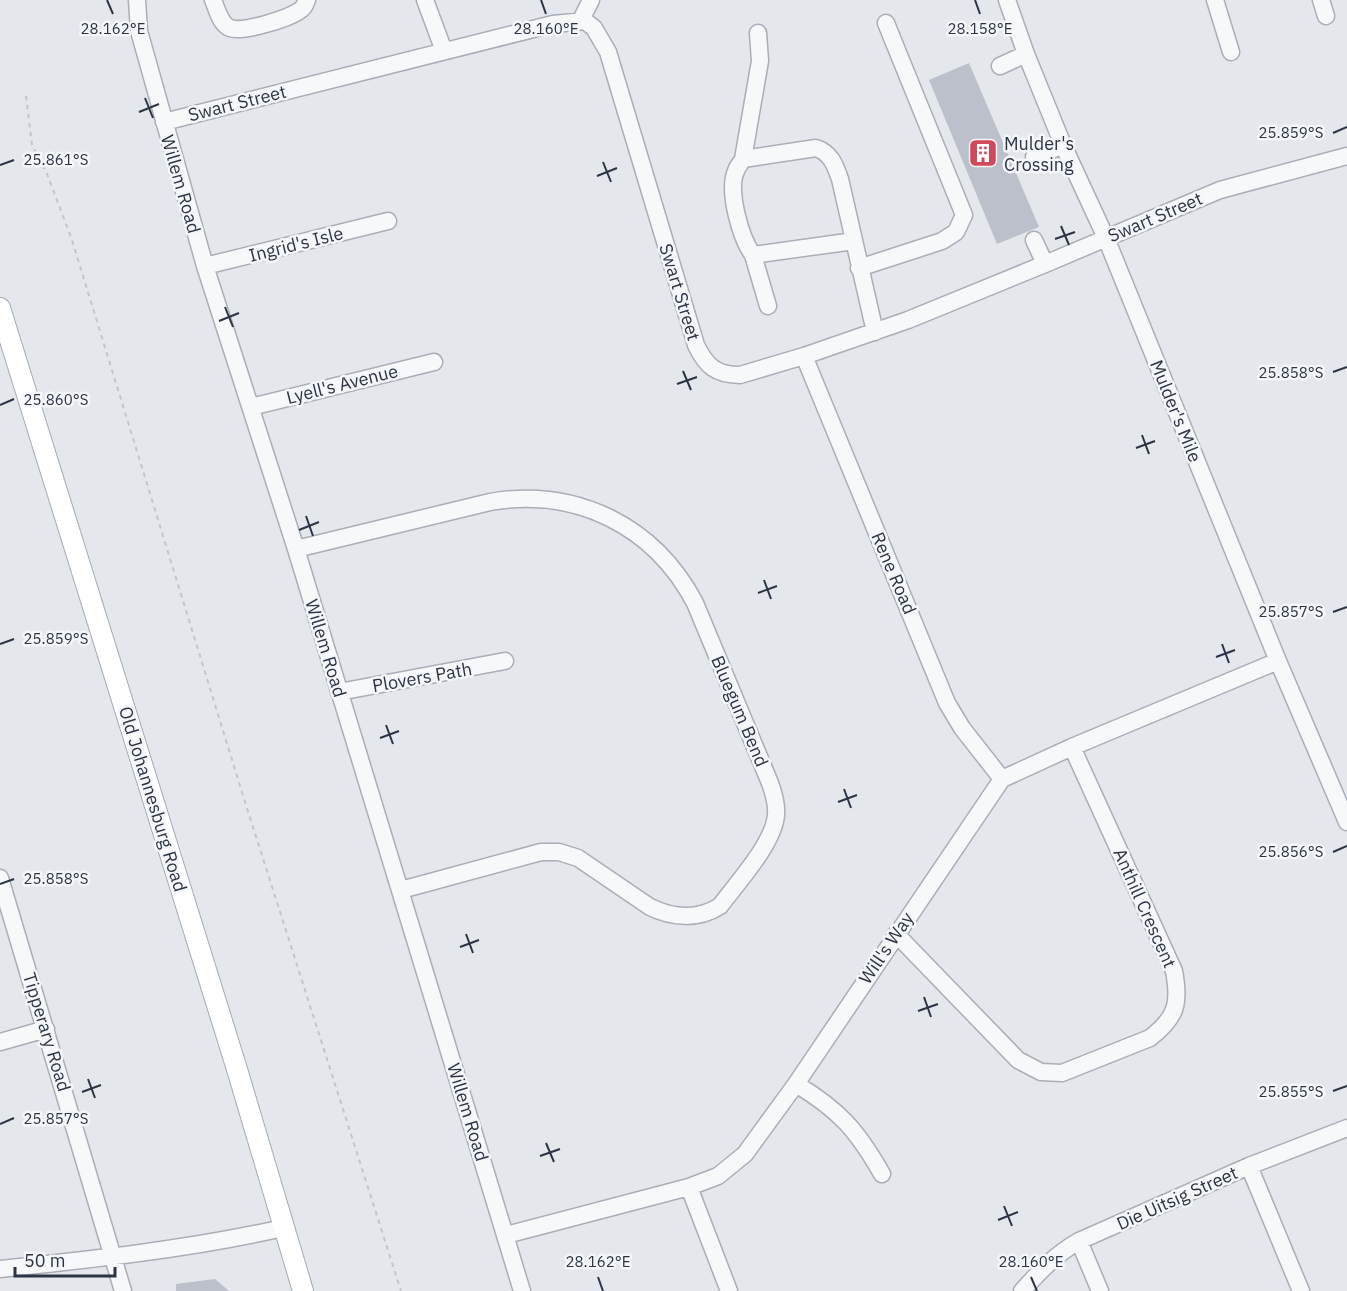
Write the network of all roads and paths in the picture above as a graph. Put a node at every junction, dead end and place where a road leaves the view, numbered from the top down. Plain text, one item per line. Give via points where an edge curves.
1 (213, 0) edge
2 (306, 0) edge
3 (425, 0) edge
4 (591, 0) edge
5 (1007, 0) edge
6 (1215, 0) edge
7 (139, 1) edge
8 (581, 20) junction
9 (886, 23) dead end
10 (758, 33) dead end
11 (444, 51) junction
12 (1231, 52) dead end
13 (1026, 54) junction
14 (1000, 66) dead end
15 (26, 96) dead end
16 (164, 122) junction
17 (1063, 145) junction
18 (1034, 157) dead end
19 (1346, 158) edge
20 (743, 159) junction
21 (388, 221) dead end
22 (1106, 238) junction
23 (1034, 240) dead end
24 (854, 241) junction
25 (753, 255) junction
26 (1045, 264) junction
27 (205, 266) junction
28 (859, 268) junction
29 (768, 306) dead end
30 (0, 309) edge
31 (875, 332) junction
32 (804, 356) junction
33 (434, 362) dead end
34 (250, 407) junction
35 (296, 549) junction
36 (1278, 661) junction
37 (505, 662) dead end
38 (339, 692) junction
39 (1072, 747) junction
40 (1002, 779) junction
41 (1347, 822) edge
42 (0, 878) edge
43 (401, 890) junction
44 (896, 934) junction
45 (46, 1029) junction
46 (0, 1042) edge
47 (796, 1083) junction
48 (1347, 1128) edge
49 (1249, 1166) junction
50 (882, 1174) dead end
51 (689, 1187) junction
52 (283, 1228) junction
53 (506, 1235) junction
54 (1080, 1241) junction
55 (114, 1257) junction
56 (0, 1269) edge
57 (123, 1291) edge
58 (303, 1291) edge
59 (401, 1291) edge
60 (522, 1291) edge
61 (729, 1291) edge
62 (1022, 1291) edge
63 (1100, 1291) edge
64 (1301, 1291) edge

1 - 2 street via 226,26 238,30 297,13
3 - 11 street
4 - 8 street
5 - 13 street, Mulder's Mile
6 - 12 street
7 - 16 street, Willem Road via 139,31
8 - 11 street, Swart Street
8 - 32 street, Swart Street via 594,28 608,52 699,351 710,366 725,375 740,375
9 - 28 street via 964,215 956,232 942,241
10 - 20 street via 760,61
11 - 16 street, Swart Street
13 - 14 street
13 - 17 street, Mulder's Mile
15 - 59 path via 32,145 71,237
16 - 27 street, Willem Road
17 - 18 street
17 - 22 street, Mulder's Mile
19 - 22 street, Swart Street via 1220,189
20 - 24 street via 816,148 825,151 840,179
20 - 25 street via 735,171 733,189 744,241
21 - 27 street, Ingrid's Isle
22 - 26 street, Swart Street
22 - 36 street, Mulder's Mile
23 - 26 street
24 - 25 street
24 - 28 street
25 - 29 street
26 - 31 street, Swart Street
27 - 34 street, Willem Road
28 - 31 street
30 - 52 main road, Old Johannesburg Road
31 - 32 street, Swart Street
32 - 40 street, Rene Road via 947,703
33 - 34 street, Lyell's Avenue
34 - 35 street, Willem Road
35 - 38 street, Willem Road
35 - 43 street, Bluegum Bend via 515,497 588,507 605,515 656,552 686,586 776,800 774,828 766,844 720,906 696,916 662,913 578,858 559,852 541,852
36 - 39 street
36 - 41 street, Mulder's Mile
37 - 38 street, Plovers Path
38 - 43 street, Willem Road
39 - 40 street
39 - 44 street, Anthill Crescent via 1174,971 1178,997 1170,1020 1150,1038 1062,1073 1041,1072 1018,1060
40 - 44 street, Will's Way
42 - 45 street, Tipperary Road
43 - 53 street, Willem Road
44 - 47 street, Will's Way
45 - 46 street
45 - 55 street, Tipperary Road
47 - 50 street via 849,1123
47 - 51 street, Will's Way via 744,1154 718,1176
48 - 49 street, Die Uitsig Street
49 - 54 street, Die Uitsig Street
49 - 64 street
51 - 53 street, Will's Way
51 - 61 street
52 - 55 street
52 - 58 main road, Old Johannesburg Road
53 - 60 street, Willem Road
54 - 62 street, Die Uitsig Street via 1062,1250
54 - 63 street
55 - 56 street
55 - 57 street, Tipperary Road

